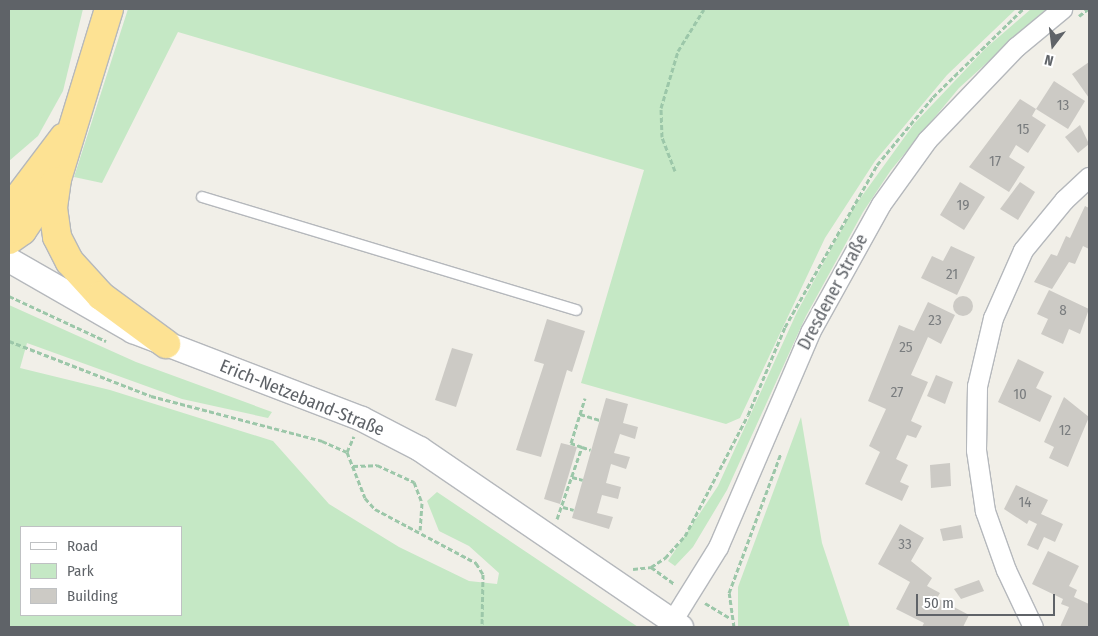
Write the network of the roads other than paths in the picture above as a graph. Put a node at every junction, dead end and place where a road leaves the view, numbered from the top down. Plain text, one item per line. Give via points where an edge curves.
1 (109, 9) edge
2 (1068, 15) edge
3 (47, 175) junction
4 (1089, 177) edge
5 (9, 182) edge
6 (202, 197) dead end
7 (9, 210) edge
8 (9, 240) edge
9 (9, 260) edge
10 (576, 310) dead end
11 (166, 344) junction
12 (677, 624) edge
13 (1033, 627) edge

1 - 3 highway via 73,126
2 - 12 street, Dresdener Straße via 1016,47 927,140 881,204 810,332 718,547
3 - 5 highway
3 - 7 highway
3 - 8 highway via 22,231
3 - 11 highway via 56,228 70,262 101,296
4 - 13 street via 1064,200 1023,250 993,318 978,386 976,450 985,511 1006,570
6 - 10 lane
9 - 11 street, Erich-Netzeband-Straße via 76,302
11 - 12 street, Erich-Netzeband-Straße via 356,431 436,459

